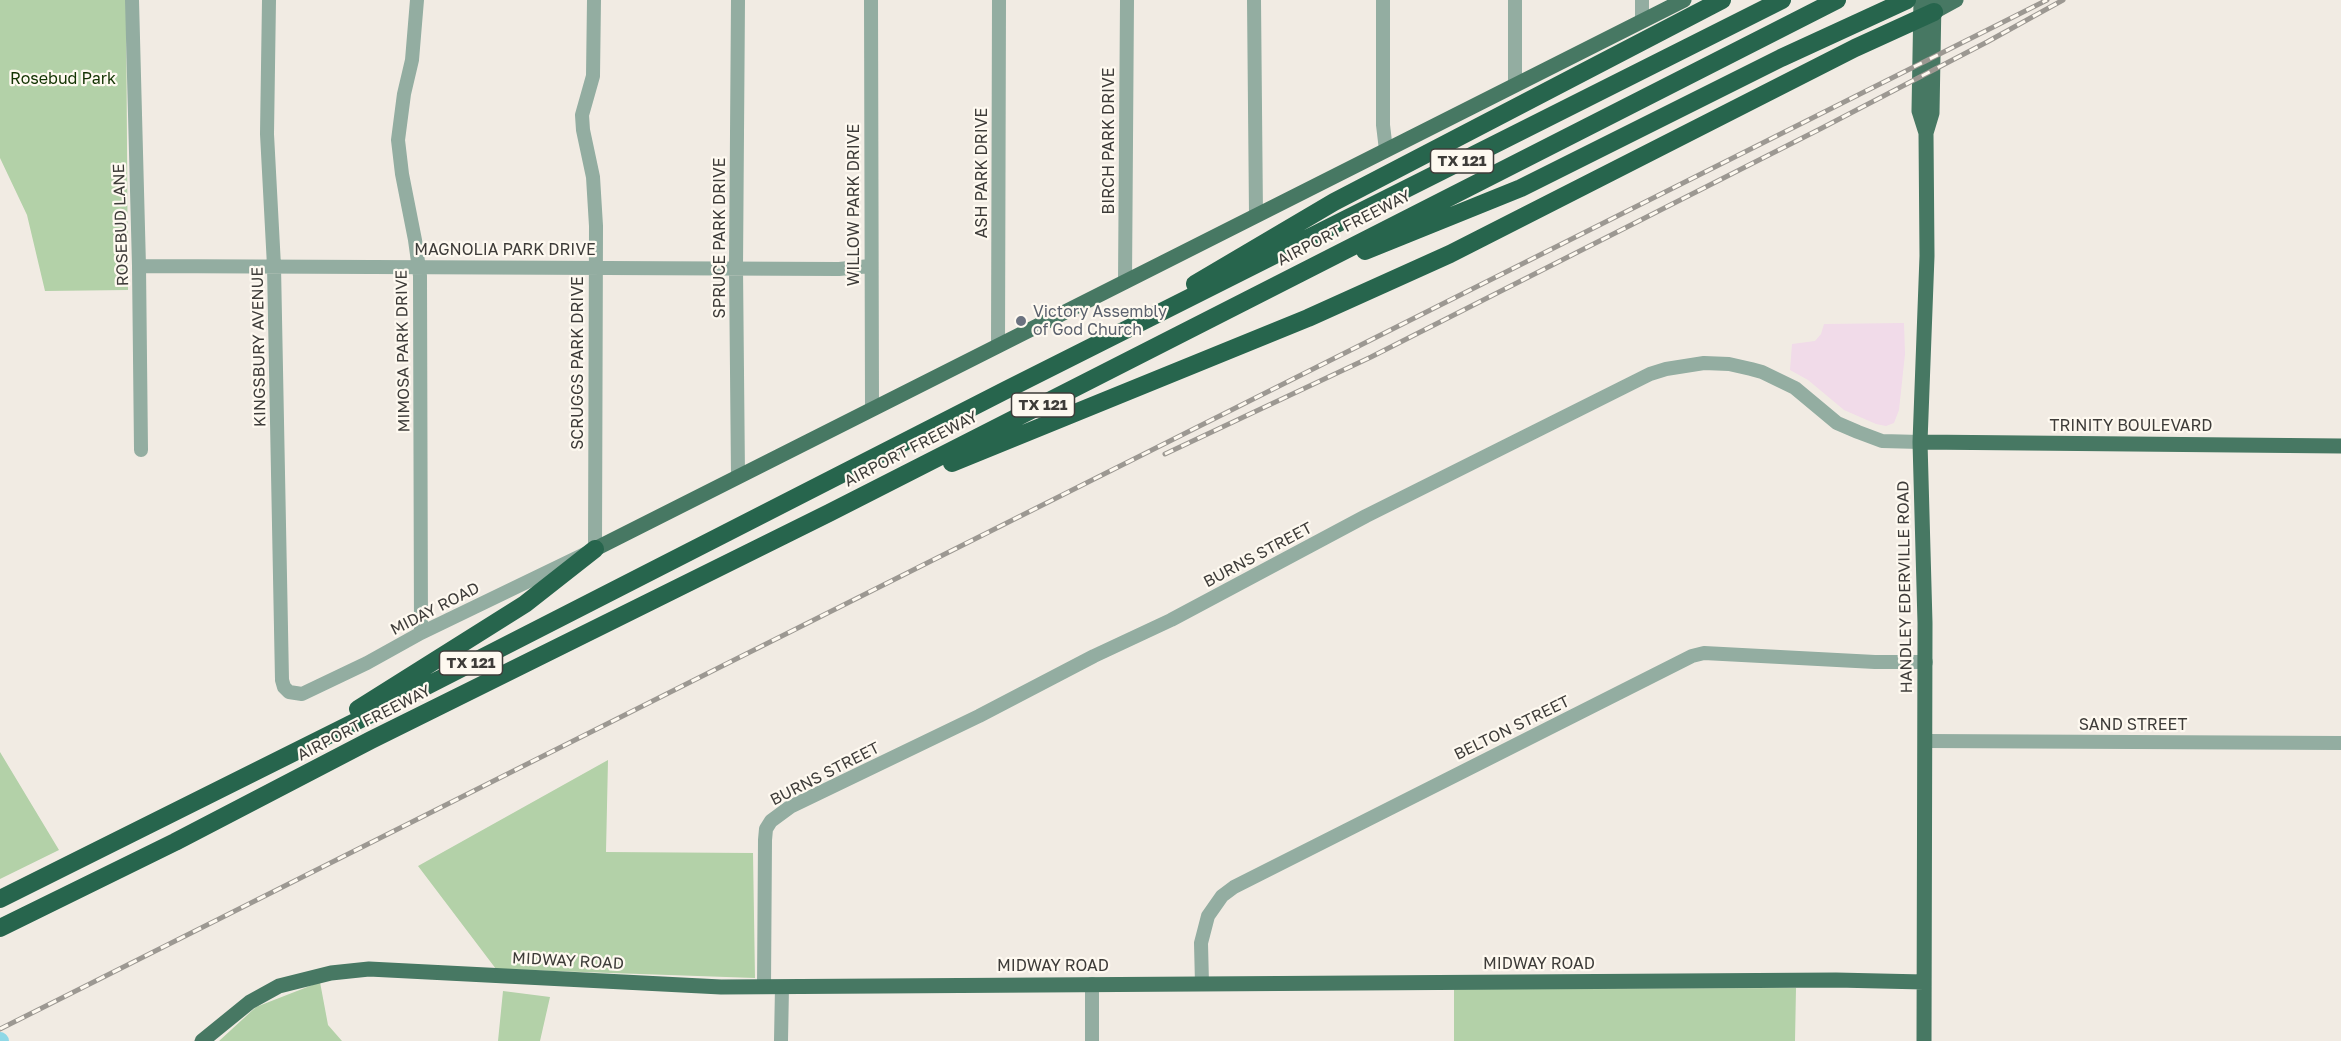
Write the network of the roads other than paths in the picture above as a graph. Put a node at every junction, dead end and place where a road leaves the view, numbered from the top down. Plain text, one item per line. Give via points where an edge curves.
1 (132, 0) edge
2 (269, 0) edge
3 (417, 0) edge
4 (594, 0) edge
5 (738, 0) edge
6 (871, 0) edge
7 (999, 0) edge
8 (1127, 0) edge
9 (1254, 0) edge
10 (1383, 0) edge
11 (1515, 0) edge
12 (1642, 0) edge
13 (1684, 0) edge
14 (1722, 0) edge
15 (1782, 0) edge
16 (1837, 0) edge
17 (1907, 0) edge
18 (1956, 0) edge
19 (1927, 7) edge
20 (1642, 21) junction
21 (1515, 85) junction
22 (1386, 150) junction
23 (1256, 215) junction
24 (139, 266) junction
25 (274, 266) junction
26 (419, 266) junction
27 (870, 266) junction
28 (595, 267) junction
29 (736, 268) junction
30 (1125, 282) junction
31 (1257, 294) junction
32 (1142, 323) junction
33 (998, 346) junction
34 (872, 409) junction
35 (1920, 442) junction
36 (2341, 446) edge
37 (141, 450) dead end
38 (738, 476) junction
39 (829, 513) junction
40 (595, 549) junction
41 (421, 633) junction
42 (1926, 662) junction
43 (289, 692) joint
44 (1926, 741) junction
45 (2341, 743) edge
46 (263, 768) junction
47 (2, 898) edge
48 (0, 928) edge
49 (1924, 982) junction
50 (1092, 984) junction
51 (1202, 984) junction
52 (764, 986) junction
53 (782, 987) junction
54 (202, 1041) edge
55 (781, 1041) edge
56 (1092, 1041) edge
57 (1924, 1041) edge

1 - 24 street, ROSEBUD LANE
2 - 25 street, KINGSBURY AVENUE via 267,134
3 - 26 street, MIMOSA PARK DRIVE via 412,60 398,140
4 - 28 street, SCRUGGS PARK DRIVE via 593,76 582,115 593,177
5 - 29 street, SPRUCE PARK DRIVE
6 - 27 street, WILLOW PARK DRIVE
7 - 33 street, ASH PARK DRIVE
8 - 30 street, BIRCH PARK DRIVE
9 - 23 street
10 - 22 street
11 - 21 street
12 - 20 street
13 - 20 main road
14 - 32 highway via 1344,197 1186,289
15 - 32 highway, AIRPORT FREEWAY / TX 121
16 - 31 highway, AIRPORT FREEWAY / TX 121
17 - 31 highway via 1781,58 1521,188
18 - 19 main road
19 - 35 main road, HANDLEY EDERVILLE ROAD via 1919,111 1926,133 1927,256
19 - 39 highway via 1450,254 1308,318 972,454 864,505
20 - 21 main road
21 - 22 main road
22 - 23 main road
23 - 30 main road
24 - 25 street, MAGNOLIA PARK DRIVE
24 - 37 street, ROSEBUD LANE
25 - 26 street, MAGNOLIA PARK DRIVE
25 - 43 street, KINGSBURY AVENUE via 282,680
26 - 28 street, MAGNOLIA PARK DRIVE
26 - 41 street, MIMOSA PARK DRIVE
27 - 29 street, MAGNOLIA PARK DRIVE
27 - 34 street, WILLOW PARK DRIVE
28 - 29 street, MAGNOLIA PARK DRIVE
28 - 40 street, SCRUGGS PARK DRIVE
29 - 38 street, SPRUCE PARK DRIVE
30 - 33 main road
31 - 39 highway, AIRPORT FREEWAY / TX 121
32 - 46 highway, AIRPORT FREEWAY / TX 121
33 - 34 main road
34 - 38 main road
35 - 36 main road, TRINITY BOULEVARD
35 - 42 main road, HANDLEY EDERVILLE ROAD
35 - 52 street, BURNS STREET via 1882,441 1858,432 1838,423 1795,388 1751,369 1704,363 1650,374 771,820 765,840
38 - 40 main road
39 - 48 highway, AIRPORT FREEWAY / TX 121
40 - 41 street, MIDAY ROAD
40 - 46 highway via 525,604
41 - 43 street, MIDAY ROAD via 302,694
42 - 44 main road, HANDLEY EDERVILLE ROAD
42 - 51 street, BELTON STREET via 1704,653 1692,656 1234,887 1208,916 1201,943
44 - 45 street, SAND STREET
44 - 49 main road, HANDLEY EDERVILLE ROAD
46 - 47 highway, AIRPORT FREEWAY / TX 121
49 - 51 main road, MIDWAY ROAD
49 - 57 main road, HANDLEY EDERVILLE ROAD
50 - 51 main road, MIDWAY ROAD
50 - 53 main road, MIDWAY ROAD
50 - 56 street
52 - 53 main road, MIDWAY ROAD
52 - 54 main road, MIDWAY ROAD via 680,986 350,970 295,981 263,994
53 - 55 street

